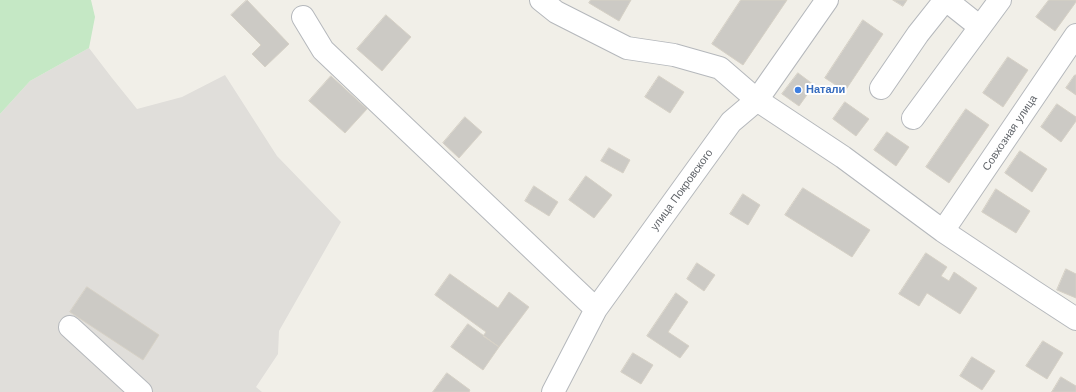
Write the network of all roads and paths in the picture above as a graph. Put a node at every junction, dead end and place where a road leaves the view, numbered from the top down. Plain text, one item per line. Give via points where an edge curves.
1 (541, 0) edge
2 (827, 0) edge
3 (945, 0) edge
4 (1000, 0) edge
5 (303, 17) dead end
6 (980, 27) junction
7 (1076, 35) edge
8 (881, 88) dead end
9 (757, 100) junction
10 (913, 118) dead end
11 (943, 230) junction
12 (596, 309) junction
13 (1076, 319) edge
14 (70, 327) dead end
15 (141, 392) edge
16 (553, 392) edge

1 - 9 street via 556,12 627,48 674,55 720,68
2 - 9 street, улица Покровского
3 - 6 street
3 - 8 street
4 - 6 street
5 - 12 street via 323,50
6 - 10 street
7 - 11 street, Совхозная улица
9 - 11 street via 843,157
9 - 12 street, улица Покровского via 731,122
11 - 13 street
12 - 16 street, улица Покровского
14 - 15 street

